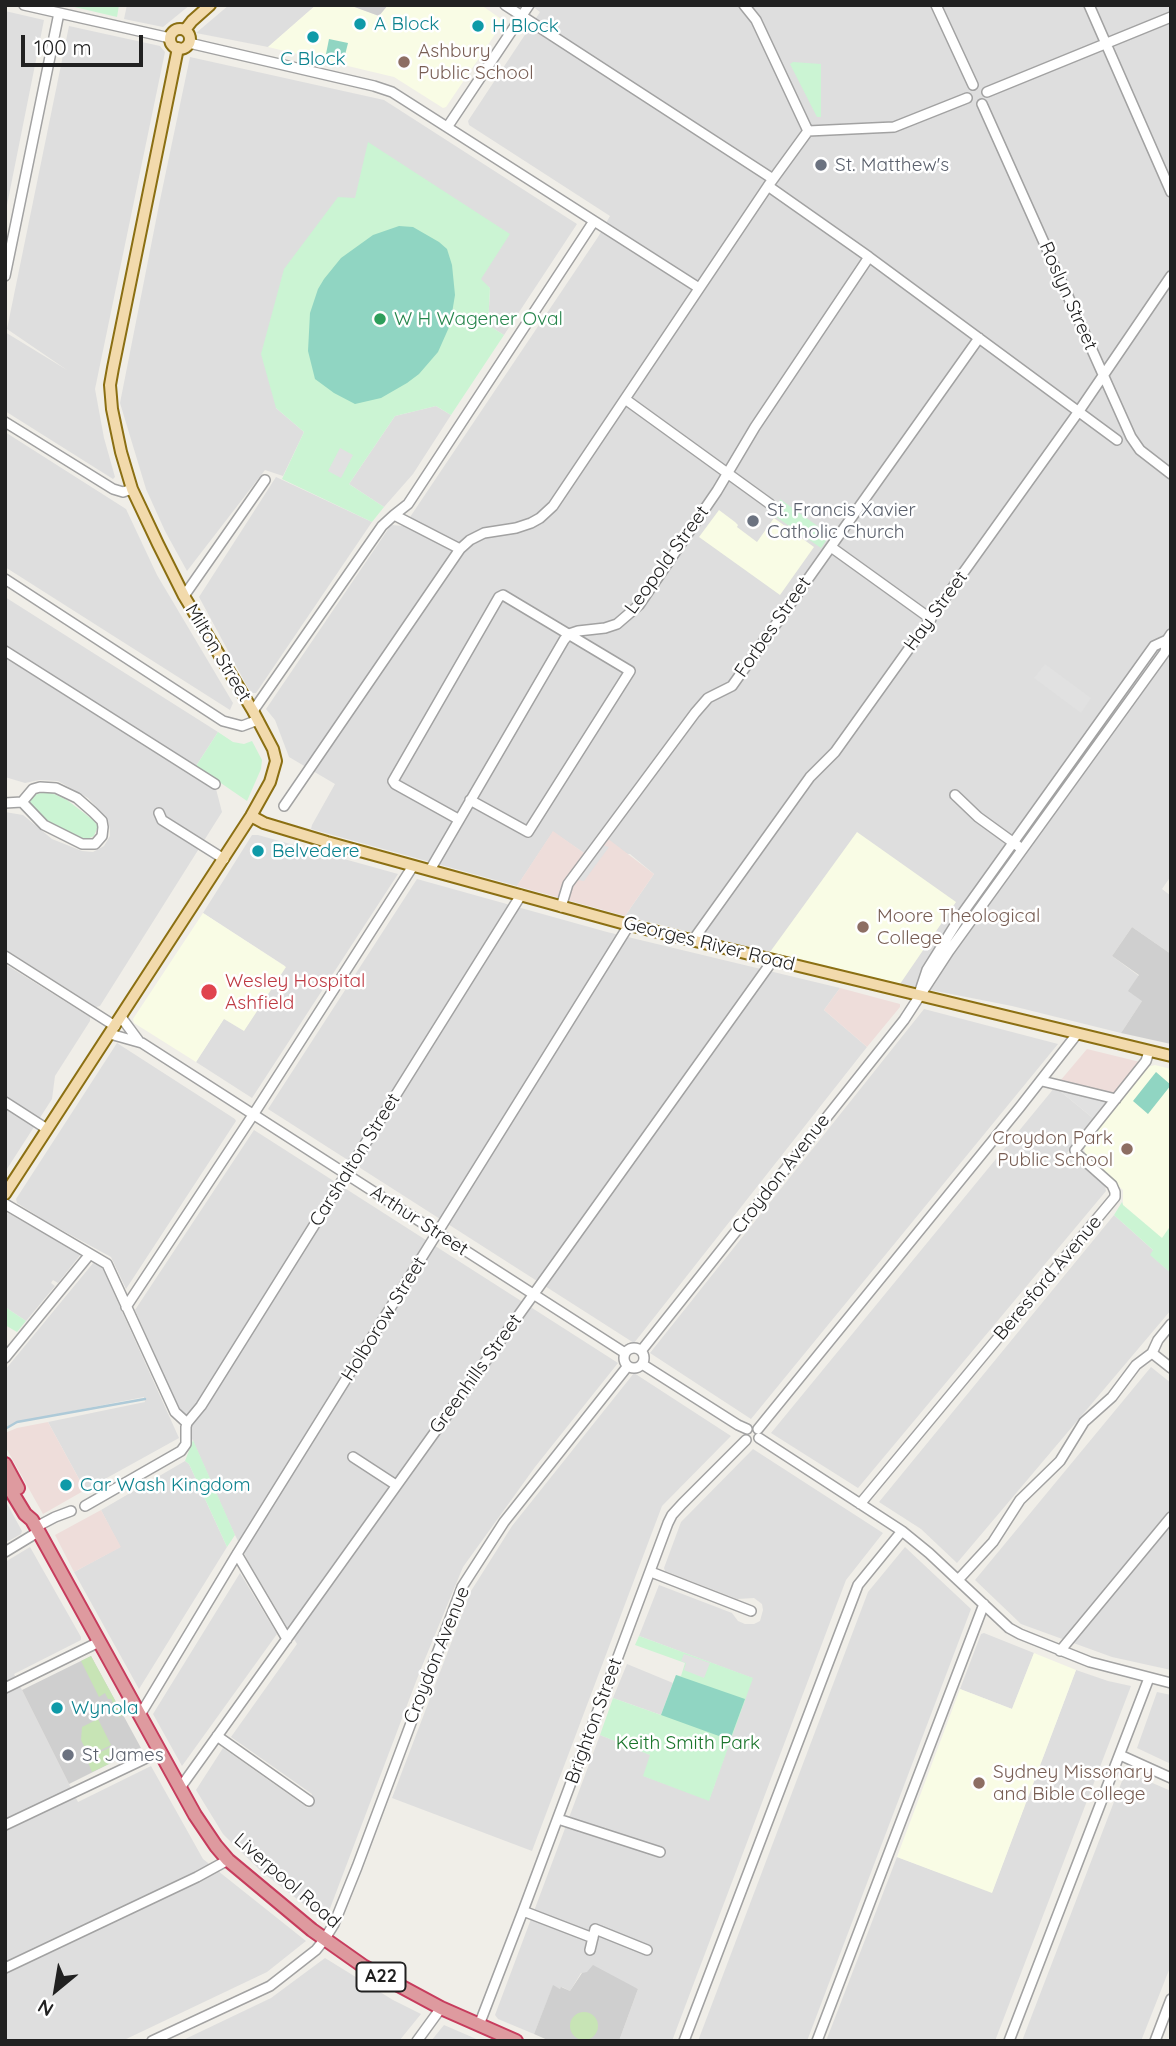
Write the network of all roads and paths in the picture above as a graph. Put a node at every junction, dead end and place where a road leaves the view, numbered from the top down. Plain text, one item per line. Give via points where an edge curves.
1 (24, 5) edge
2 (210, 5) edge
3 (505, 5) edge
4 (529, 5) edge
5 (744, 5) edge
6 (936, 5) edge
7 (1089, 5) edge
8 (59, 13) junction
9 (522, 16) junction
10 (1171, 17) edge
11 (185, 30) junction
12 (170, 38) junction
13 (189, 43) junction
14 (1105, 43) junction
15 (178, 48) junction
16 (973, 85) junction
17 (987, 92) junction
18 (967, 98) junction
19 (982, 104) junction
20 (448, 127) junction
21 (808, 131) junction
22 (771, 182) junction
23 (1171, 192) edge
24 (594, 221) junction
25 (869, 257) junction
26 (5, 276) edge
27 (1171, 276) edge
28 (699, 288) junction
29 (979, 338) junction
30 (1102, 375) junction
31 (625, 399) junction
32 (1079, 411) junction
33 (5, 422) edge
34 (1117, 440) dead end
35 (728, 474) junction
36 (1171, 474) edge
37 (265, 480) dead end
38 (132, 489) junction
39 (770, 504) dead end
40 (394, 515) junction
41 (831, 547) junction
42 (460, 549) junction
43 (5, 579) edge
44 (184, 596) junction
45 (931, 619) junction
46 (569, 634) junction
47 (1169, 637) edge
48 (5, 651) edge
49 (256, 715) junction
50 (1107, 723) junction
51 (215, 785) dead end
52 (955, 795) dead end
53 (470, 800) junction
54 (22, 802) junction
55 (5, 803) edge
56 (284, 806) dead end
57 (159, 813) dead end
58 (251, 816) junction
59 (458, 820) junction
60 (1014, 843) junction
61 (1023, 849) junction
62 (224, 859) junction
63 (413, 866) junction
64 (429, 870) junction
65 (521, 895) junction
66 (561, 906) junction
67 (629, 925) junction
68 (693, 940) junction
69 (5, 956) edge
70 (773, 960) junction
71 (919, 996) junction
72 (115, 1026) junction
73 (1077, 1034) junction
74 (142, 1044) junction
75 (1149, 1051) junction
76 (1171, 1056) edge
77 (1042, 1080) junction
78 (1116, 1099) junction
79 (5, 1102) edge
80 (253, 1115) junction
81 (47, 1129) junction
82 (346, 1174) junction
83 (5, 1194) edge
84 (5, 1204) edge
85 (438, 1233) junction
86 (90, 1254) junction
87 (533, 1294) junction
88 (126, 1307) junction
89 (1171, 1324) edge
90 (641, 1351) junction
91 (625, 1353) junction
92 (1153, 1353) junction
93 (5, 1357) edge
94 (642, 1364) junction
95 (627, 1367) junction
96 (1171, 1368) edge
97 (187, 1423) junction
98 (747, 1429) junction
99 (758, 1434) junction
100 (747, 1440) junction
101 (354, 1457) dead end
102 (5, 1464) edge
103 (5, 1481) edge
104 (396, 1485) junction
105 (860, 1504) junction
106 (85, 1506) dead end
107 (71, 1511) dead end
108 (1171, 1517) edge
109 (35, 1526) junction
110 (902, 1531) junction
111 (5, 1552) edge
112 (237, 1554) junction
113 (651, 1572) junction
114 (958, 1580) junction
115 (984, 1604) junction
116 (751, 1612) dead end
117 (287, 1639) junction
118 (99, 1642) junction
119 (1060, 1651) junction
120 (1149, 1678) junction
121 (1171, 1682) edge
122 (5, 1688) edge
123 (140, 1715) junction
124 (217, 1736) junction
125 (159, 1752) junction
126 (1120, 1755) junction
127 (1171, 1778) edge
128 (180, 1788) junction
129 (309, 1801) dead end
130 (558, 1819) junction
131 (5, 1825) edge
132 (660, 1852) dead end
133 (228, 1860) junction
134 (523, 1911) junction
135 (593, 1938) junction
136 (324, 1940) junction
137 (590, 1950) dead end
138 (647, 1950) dead end
139 (5, 1968) edge
140 (1171, 1999) edge
141 (441, 2008) junction
142 (478, 2025) junction
143 (152, 2041) edge
144 (417, 2041) edge
145 (516, 2041) edge
146 (684, 2041) edge
147 (817, 2041) edge
148 (1009, 2041) edge
149 (1155, 2041) edge

1 - 8 street
2 - 11 main road
3 - 9 street
4 - 9 street
5 - 21 street via 756,20
6 - 16 street
7 - 14 street
8 - 12 street
8 - 26 street
9 - 20 street
9 - 22 street
10 - 14 street
11 - 12 main road via 175,30
11 - 13 main road
12 - 15 main road
13 - 15 main road
13 - 20 street via 383,88
14 - 17 street
14 - 23 street
15 - 38 main road, Milton Street via 110,384 115,426
16 - 17 street
16 - 18 street
17 - 19 street
18 - 19 street via 973,105
18 - 21 street via 894,128
19 - 30 street, Roslyn Street
20 - 24 street
21 - 22 street
22 - 25 street
22 - 28 street
24 - 28 street
24 - 40 street via 408,504
25 - 29 street
25 - 35 street, Leopold Street via 755,426
27 - 30 street, Hay Street
28 - 31 street
29 - 32 street
29 - 41 street, Forbes Street
30 - 32 street, Hay Street
30 - 36 street, Roslyn Street via 1135,444
31 - 35 street
31 - 42 street via 546,513 522,527 476,536
32 - 34 street
32 - 45 street, Hay Street
33 - 38 street via 113,489
35 - 39 street
35 - 46 street, Leopold Street via 639,605 617,624
37 - 44 street
38 - 44 main road, Milton Street
40 - 42 street
40 - 49 street via 382,526
41 - 45 street
41 - 66 street, Forbes Street via 732,686 708,698 685,726 568,884
42 - 56 street
43 - 49 street via 223,721 242,726
44 - 49 main road, Milton Street
45 - 68 street, Hay Street
46 - 53 street
46 - 53 street via 631,671 528,832
46 - 59 street via 503,594 499,597 393,781
47 - 50 street, Croydon Avenue via 1165,652
48 - 51 street
49 - 58 main road, Milton Street via 276,761
50 - 60 street, Croydon Avenue
50 - 61 street, Croydon Avenue
52 - 60 street
53 - 59 street
54 - 54 street via 40,787 66,792 102,821 102,836 89,845 68,838 44,825
54 - 55 street
57 - 62 street via 162,820
58 - 62 main road, Milton Street
58 - 63 main road, Georges River Road
59 - 64 street
60 - 61 street
60 - 71 street, Croydon Avenue via 927,970
61 - 71 street, Croydon Avenue
62 - 72 main road, Milton Street
63 - 64 main road, Georges River Road
63 - 80 street
64 - 65 main road, Georges River Road
65 - 66 main road, Georges River Road
65 - 82 street, Carshalton Street
66 - 67 main road, Georges River Road
67 - 68 main road, Georges River Road
67 - 85 street, Holborow Street
68 - 70 main road, Georges River Road
69 - 72 street, Arthur Street
70 - 71 main road, Georges River Road
70 - 87 street, Greenhills Street
71 - 73 main road, Georges River Road
71 - 90 street, Croydon Avenue
72 - 74 street, Arthur Street
72 - 74 street, Arthur Street
72 - 81 main road, Milton Street
73 - 75 main road, Georges River Road
73 - 77 street
74 - 80 street, Arthur Street
75 - 76 main road, Georges River Road
75 - 78 street, Beresford Avenue
77 - 78 street
77 - 99 street
78 - 105 street, Beresford Avenue via 1075,1150 1112,1185 1115,1197
79 - 81 street
80 - 82 street, Arthur Street
80 - 88 street
81 - 83 main road, Milton Street
82 - 85 street, Arthur Street
82 - 97 street, Carshalton Street
84 - 86 street
85 - 87 street, Arthur Street
85 - 112 street, Holborow Street
86 - 88 street via 107,1264
86 - 93 street
87 - 91 street, Arthur Street
87 - 104 street, Greenhills Street
88 - 97 street via 175,1412
89 - 92 street
90 - 91 street via 631,1348
90 - 94 street
91 - 95 street
92 - 96 street
92 - 114 street via 1136,1365 1112,1397 1084,1422 1060,1461 1026,1493 993,1542
94 - 95 street
94 - 98 street
95 - 136 street, Croydon Avenue via 504,1522 462,1587 357,1867
97 - 106 street via 181,1451
98 - 99 street via 751,1426
98 - 100 street
99 - 100 street via 753,1442
99 - 105 street
100 - 113 street, Brighton Street via 672,1515
101 - 104 street
102 - 109 highway, Liverpool Road / A22
103 - 109 highway, Liverpool Road / A22
104 - 117 street, Greenhills Street
105 - 110 street
107 - 109 street
108 - 119 street
109 - 111 street
109 - 118 highway, Liverpool Road / A22
110 - 114 street
110 - 146 street via 858,1585
112 - 117 street
112 - 123 street, Holborow Street
113 - 116 street
113 - 130 street, Brighton Street
114 - 115 street
115 - 119 street via 1009,1628
115 - 147 street
117 - 124 street, Greenhills Street
118 - 122 street
118 - 123 highway, Liverpool Road / A22
119 - 120 street
120 - 121 street
120 - 126 street
123 - 125 highway, Liverpool Road / A22
124 - 128 street, Greenhills Street
124 - 129 street
125 - 128 highway, Liverpool Road / A22
125 - 131 street
126 - 127 street
126 - 148 street
128 - 133 highway, Liverpool Road / A22
130 - 132 street
130 - 134 street, Brighton Street
133 - 136 highway, Liverpool Road / A22
133 - 139 street
134 - 135 street
134 - 142 street, Brighton Street
135 - 137 street
135 - 138 street via 595,1929
136 - 141 highway, Liverpool Road / A22
136 - 143 street, Croydon Avenue via 270,1986
140 - 149 street
141 - 142 highway, Liverpool Road / A22
141 - 144 street
142 - 145 highway, Liverpool Road / A22

